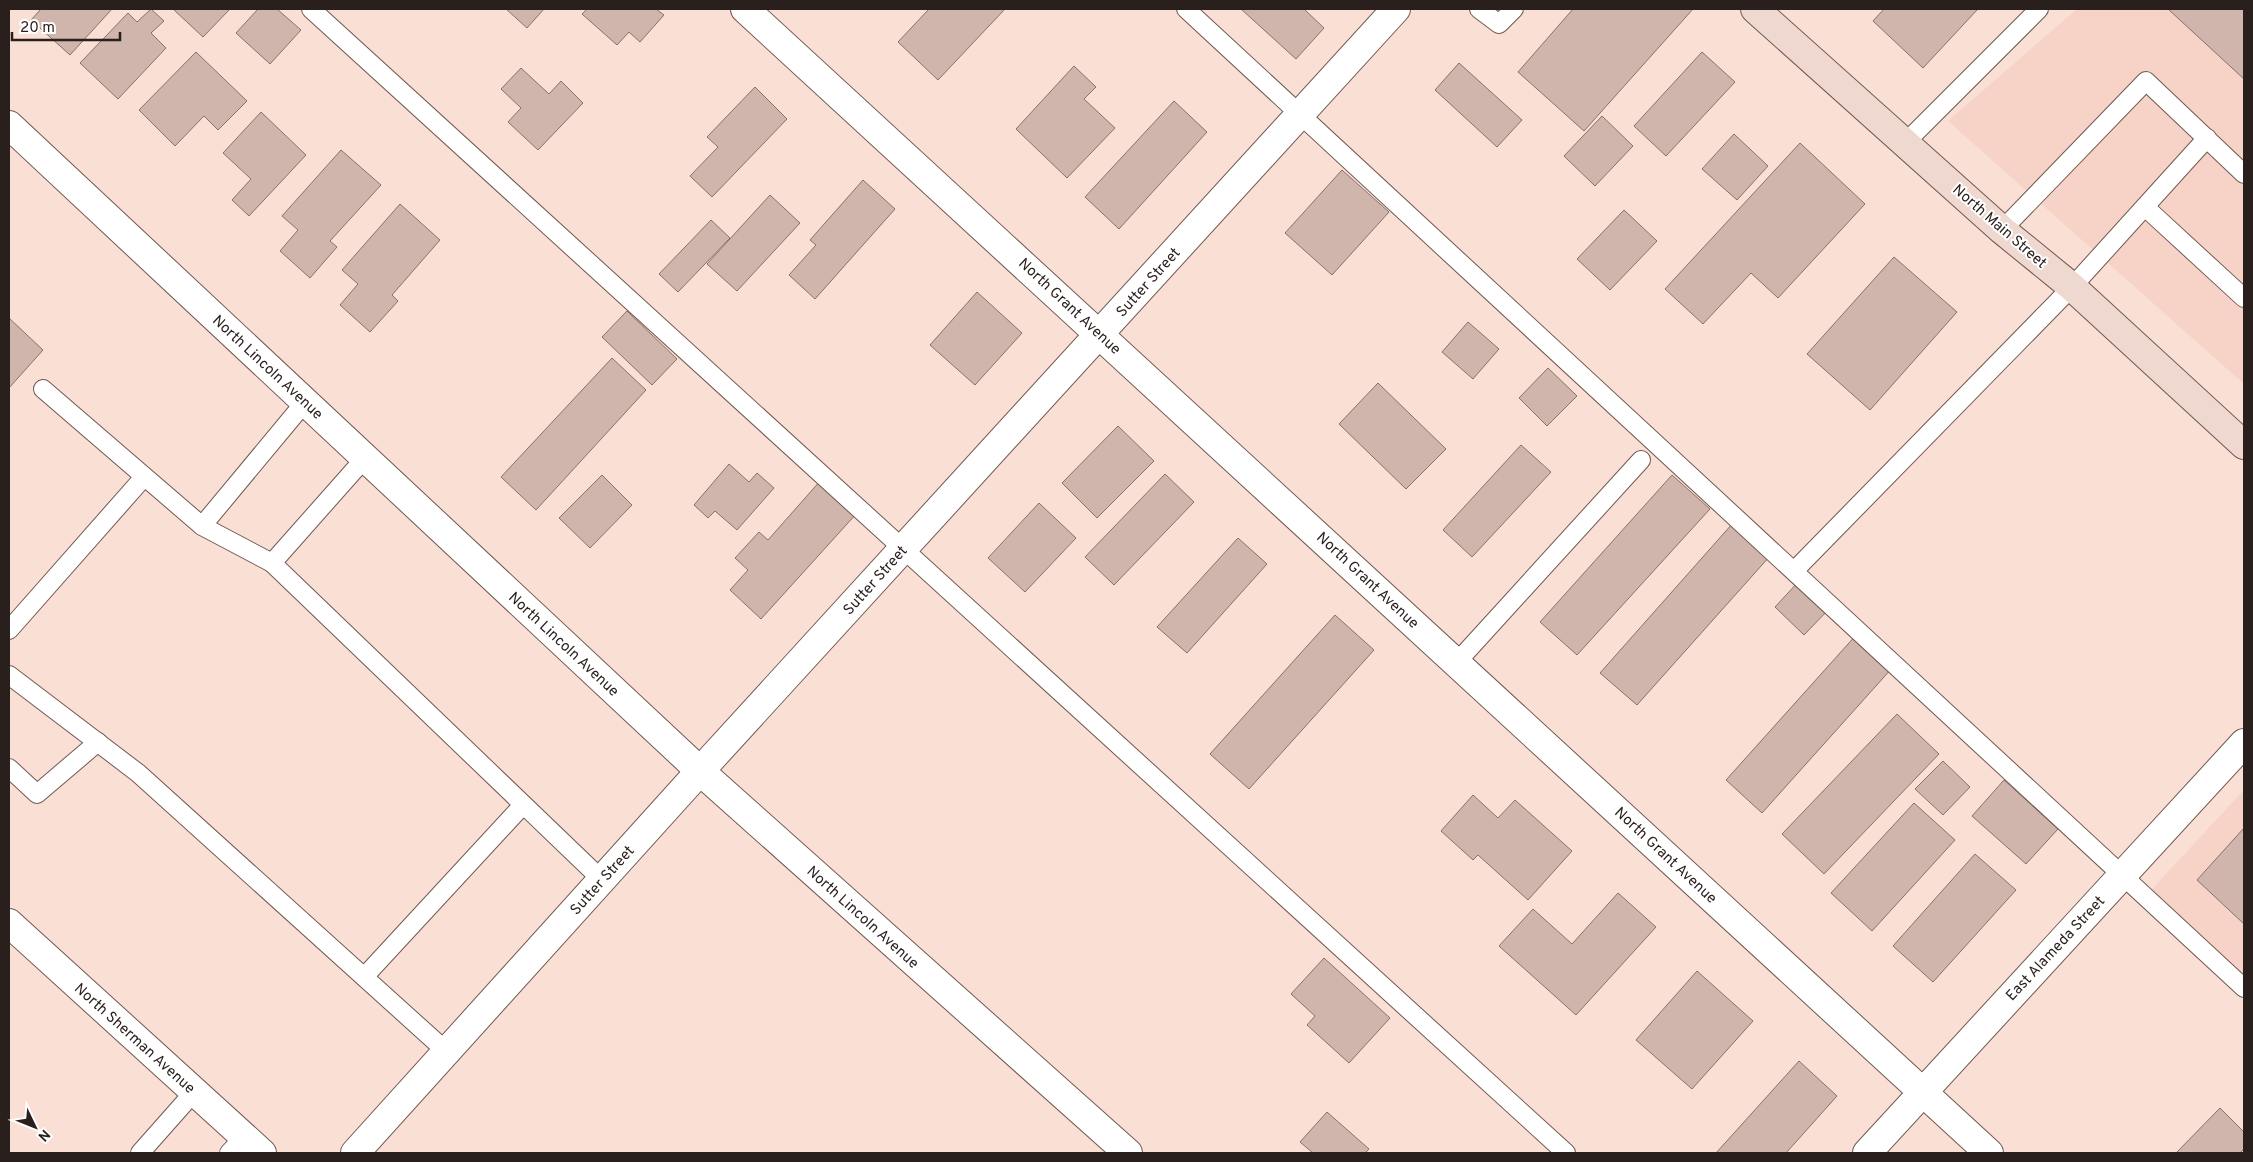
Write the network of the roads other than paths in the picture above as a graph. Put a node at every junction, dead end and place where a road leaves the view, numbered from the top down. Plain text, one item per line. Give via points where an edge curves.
1 (311, 9) edge
2 (745, 9) edge
3 (1186, 9) edge
4 (1396, 9) edge
5 (1479, 9) edge
6 (1514, 9) edge
7 (1756, 9) edge
8 (2039, 9) edge
9 (1301, 114) junction
10 (9, 125) edge
11 (2206, 138) junction
12 (1905, 143) junction
13 (2244, 174) edge
14 (2145, 206) junction
15 (2002, 230) junction
16 (2072, 287) junction
17 (2244, 298) edge
18 (1100, 334) junction
19 (42, 389) dead end
20 (305, 402) junction
21 (2244, 445) edge
22 (365, 458) junction
23 (1640, 460) dead end
24 (144, 477) junction
25 (202, 526) junction
26 (903, 550) junction
27 (272, 563) junction
28 (1794, 571) junction
29 (9, 630) edge
30 (1457, 662) junction
31 (9, 675) edge
32 (98, 742) junction
33 (2244, 743) edge
34 (9, 768) edge
35 (700, 771) junction
36 (524, 804) junction
37 (2122, 876) junction
38 (602, 880) junction
39 (9, 923) edge
40 (364, 977) junction
41 (2244, 988) edge
42 (447, 1052) junction
43 (1923, 1091) junction
44 (194, 1092) junction
45 (245, 1148) edge
46 (140, 1153) edge
47 (355, 1153) edge
48 (1128, 1153) edge
49 (1566, 1153) edge
50 (1867, 1153) edge
51 (1989, 1153) edge

1 - 26 lane
2 - 18 street, North Grant Avenue
3 - 9 lane
4 - 9 street, Sutter Street
5 - 6 lane via 1499,24
7 - 12 main road, North Main Street
8 - 12 lane
9 - 18 street, Sutter Street
9 - 28 lane
10 - 20 street, North Lincoln Avenue
11 - 13 lane
11 - 14 lane
11 - 15 lane via 2146,81
12 - 15 main road, North Main Street
14 - 16 lane
14 - 17 lane
15 - 16 main road, North Main Street
16 - 21 main road, North Main Street
16 - 28 lane
18 - 26 street, Sutter Street
18 - 30 street, North Grant Avenue
19 - 24 lane
20 - 22 street, North Lincoln Avenue
20 - 25 lane
22 - 27 lane
22 - 35 street, North Lincoln Avenue
23 - 30 lane
24 - 25 lane
24 - 29 lane
25 - 27 lane
26 - 35 street, Sutter Street
26 - 49 lane
27 - 36 lane
28 - 37 lane
30 - 43 street, North Grant Avenue
31 - 32 lane
32 - 34 lane via 37,794
32 - 40 lane via 138,773
33 - 37 street, East Alameda Street
35 - 38 street, Sutter Street
35 - 48 street, North Lincoln Avenue
36 - 38 lane
36 - 40 lane
37 - 41 lane
37 - 43 street, East Alameda Street
38 - 42 street, Sutter Street
39 - 44 street, North Sherman Avenue
40 - 42 lane
42 - 47 street, Sutter Street
43 - 50 street, East Alameda Street
43 - 51 street, North Grant Avenue
44 - 45 street, North Sherman Avenue
44 - 46 lane

